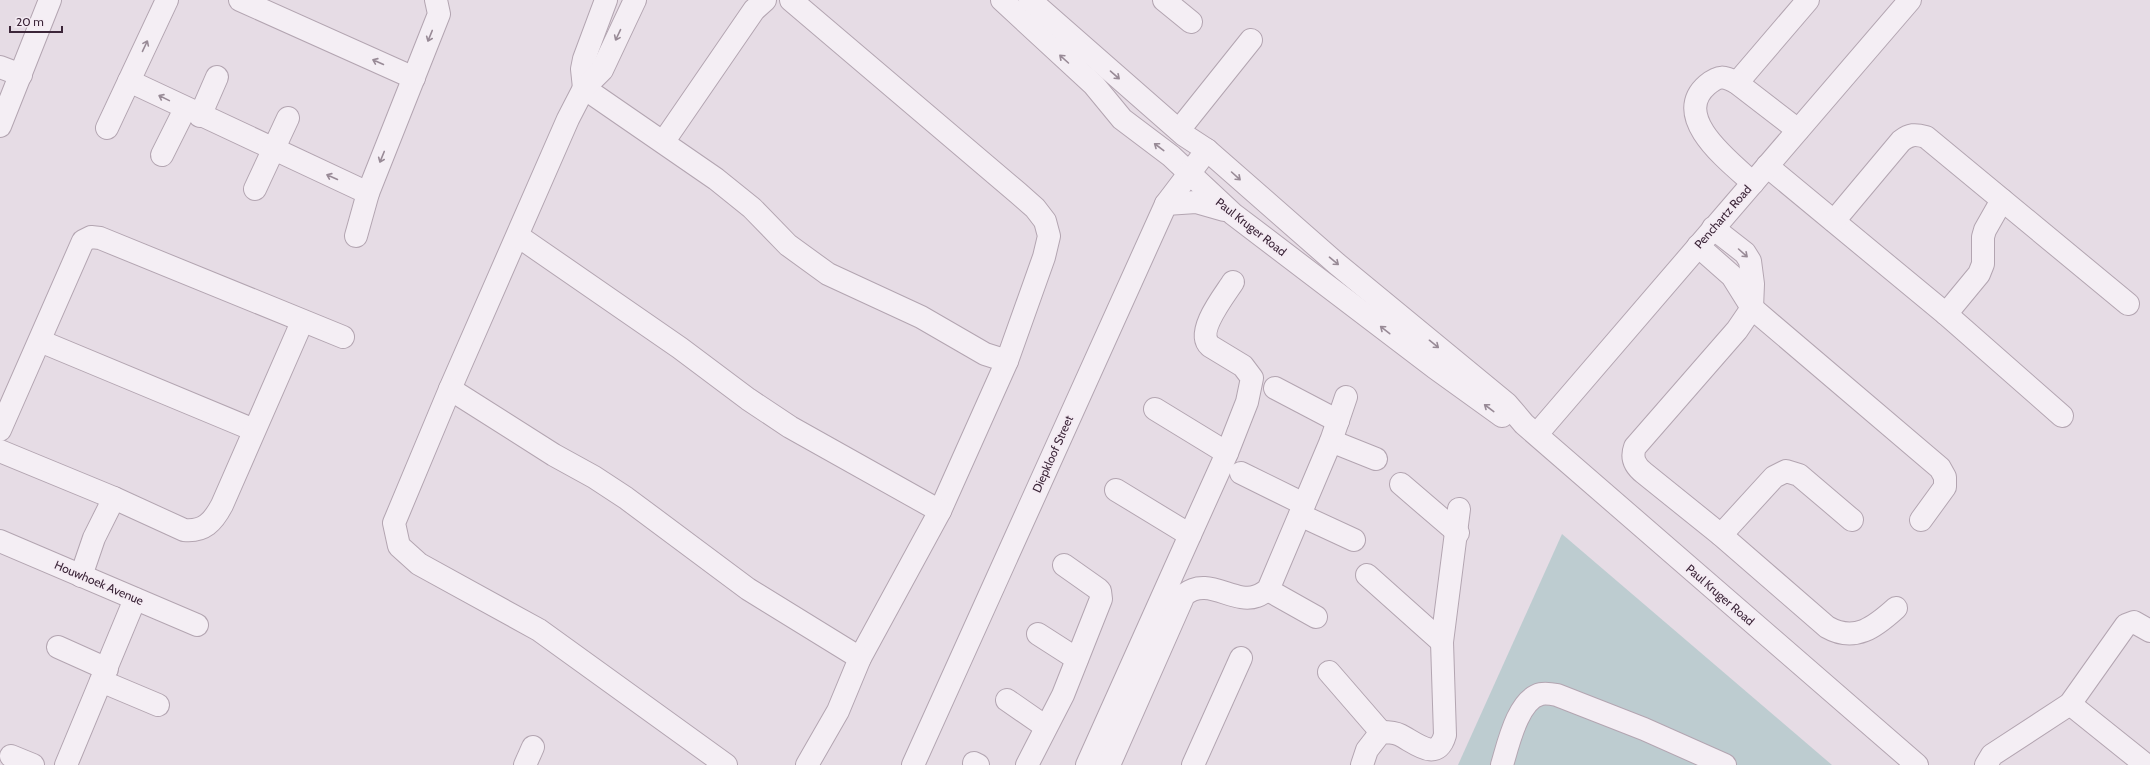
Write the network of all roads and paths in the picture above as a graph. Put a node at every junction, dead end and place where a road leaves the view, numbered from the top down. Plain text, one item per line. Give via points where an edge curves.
1 (50, 0) edge
2 (167, 0) edge
3 (240, 0) edge
4 (436, 0) edge
5 (606, 0) edge
6 (635, 0) edge
7 (765, 0) edge
8 (791, 0) edge
9 (1002, 0) edge
10 (1030, 0) edge
11 (1164, 0) edge
12 (1808, 0) edge
13 (1906, 1) edge
14 (1191, 22) dead end
15 (1251, 40) dead end
16 (0, 66) edge
17 (21, 75) junction
18 (217, 77) dead end
19 (414, 78) junction
20 (129, 81) junction
21 (1737, 83) junction
22 (584, 88) junction
23 (192, 112) junction
24 (288, 118) dead end
25 (0, 126) edge
26 (107, 128) dead end
27 (1179, 130) junction
28 (1798, 130) junction
29 (664, 141) junction
30 (273, 150) junction
31 (1207, 150) junction
32 (162, 155) dead end
33 (1767, 166) junction
34 (1187, 174) junction
35 (1753, 183) junction
36 (255, 189) dead end
37 (368, 193) junction
38 (2002, 200) junction
39 (1166, 204) junction
40 (1233, 214) junction
41 (1834, 222) junction
42 (1713, 228) junction
43 (356, 236) dead end
44 (518, 236) junction
45 (1698, 246) junction
46 (1233, 282) dead end
47 (2128, 304) dead end
48 (1752, 308) junction
49 (1946, 314) junction
50 (302, 322) junction
51 (343, 337) dead end
52 (40, 341) junction
53 (1007, 360) junction
54 (1275, 388) dead end
55 (450, 389) junction
56 (1346, 397) dead end
57 (1155, 409) dead end
58 (2062, 416) dead end
59 (1531, 429) junction
60 (0, 430) edge
61 (254, 430) junction
62 (1335, 431) junction
63 (0, 451) edge
64 (1226, 453) junction
65 (1376, 459) dead end
66 (1241, 473) dead end
67 (1401, 484) dead end
68 (1116, 490) dead end
69 (114, 498) junction
70 (1460, 509) dead end
71 (1302, 510) junction
72 (940, 511) junction
73 (1852, 520) dead end
74 (1921, 520) dead end
75 (1458, 533) junction
76 (1190, 535) junction
77 (1721, 535) junction
78 (1354, 540) dead end
79 (0, 541) edge
80 (1064, 566) dead end
81 (1366, 575) dead end
82 (81, 576) junction
83 (1268, 590) junction
84 (135, 599) junction
85 (1896, 608) dead end
86 (1316, 617) dead end
87 (197, 625) dead end
88 (2150, 631) edge
89 (1038, 634) dead end
90 (1442, 642) junction
91 (58, 648) dead end
92 (860, 658) junction
93 (1241, 658) dead end
94 (1077, 659) junction
95 (1329, 672) dead end
96 (104, 675) junction
97 (1007, 700) dead end
98 (2070, 704) junction
99 (158, 705) dead end
100 (1046, 727) junction
101 (1381, 732) junction
102 (11, 756) dead end
103 (33, 765) edge
104 (66, 765) edge
105 (726, 765) edge
106 (807, 765) edge
107 (913, 765) edge
108 (1027, 765) edge
109 (1087, 765) edge
110 (1109, 765) edge
111 (1193, 765) edge
112 (1362, 765) edge
113 (1502, 765) edge
114 (1725, 765) edge
115 (1917, 765) edge
116 (1986, 765) edge
117 (2146, 765) edge

1 - 17 street
20 -> 2 street
19 -> 3 street
4 -> 19 street via 439,14
5 - 22 street via 584,59
6 -> 22 street via 602,70
7 - 29 street via 754,10
8 - 53 street via 1018,193 1045,221 1049,236 1044,257
34 -> 9 street, Paul Kruger Road via 1171,156 1122,118 1094,86
10 -> 27 street, Paul Kruger Road
11 - 14 street
12 - 21 street
13 - 28 street, Penchartz Road
15 - 27 street
16 - 17 street
17 - 25 street
18 - 23 street
19 -> 37 street
23 -> 20 street
20 - 26 street
21 - 28 street
21 - 35 street via 1726,77 1707,85 1700,94 1694,113 1705,134
22 - 29 street
22 - 44 street
23 - 30 street
23 - 32 street
24 - 30 street
27 - 31 street, Paul Kruger Road
28 - 33 street, Penchartz Road
29 - 53 street via 752,208 788,245 828,274 921,317 985,354
30 - 36 street
37 -> 30 street
31 - 34 street, Diepkloof Street
31 -> 59 street, Paul Kruger Road via 1354,279 1507,404
33 - 35 street, Penchartz Road
33 - 41 street
34 - 39 street, Diepkloof Street
34 - 40 street, Paul Kruger Road
35 - 42 street, Penchartz Road
37 - 43 street
38 - 41 street via 1926,137 1915,134 1901,141
38 - 47 street
38 - 49 street via 1985,230 1983,264 1979,274
39 - 40 street via 1196,202
39 - 107 street, Diepkloof Street
59 -> 40 street, Paul Kruger Road via 1498,415
41 - 49 street
42 - 45 street, Penchartz Road
42 -> 48 street via 1745,253 1750,261 1753,284
44 - 55 street
44 - 72 street via 790,427
45 - 48 street via 1735,279
45 - 59 street, Penchartz Road
46 - 64 street via 1216,308 1204,337 1210,346 1243,366 1252,378 1247,402
48 - 74 street via 1940,468 1945,477 1945,487
48 - 77 street via 1737,330 1635,447 1634,452 1634,462 1638,468
49 - 58 street
50 - 51 street
50 - 52 street via 100,238 91,237 83,241
50 - 61 street
52 - 60 street
52 - 61 street
53 - 72 street
54 - 62 street
55 - 92 street via 613,489 748,589
55 - 105 street via 394,523 399,546 419,564 539,630
56 - 62 street
57 - 64 street
59 - 115 street, Paul Kruger Road
61 - 69 street via 222,505 214,520 205,527 194,531 184,530
62 - 65 street
62 - 71 street
63 - 69 street
64 - 76 street
66 - 71 street
67 - 75 street
68 - 76 street
69 - 82 street via 94,538
70 - 75 street
71 - 78 street
71 - 83 street
72 - 92 street
73 - 77 street via 1799,475 1786,471 1774,476
75 - 90 street
76 - 109 street
77 - 85 street via 1837,633 1867,631
79 - 82 street, Houwhoek Avenue
80 - 94 street via 1098,589 1101,595
81 - 90 street
82 - 84 street, Houwhoek Avenue
83 - 86 street
83 - 110 street via 1256,597 1247,597 1201,587 1191,589 1184,595
84 - 87 street, Houwhoek Avenue
84 - 96 street
88 - 98 street via 2134,622 2126,625
89 - 94 street
90 - 101 street via 1445,735 1442,743 1433,750 1399,735
91 - 96 street
92 - 106 street via 838,711
93 - 111 street
94 - 100 street
95 - 101 street
96 - 99 street
96 - 104 street
97 - 100 street
98 - 116 street via 1992,755
98 - 117 street
100 - 108 street
101 - 112 street via 1367,750
102 - 103 street
113 - 114 street via 1518,716 1534,697 1542,694 1557,694

